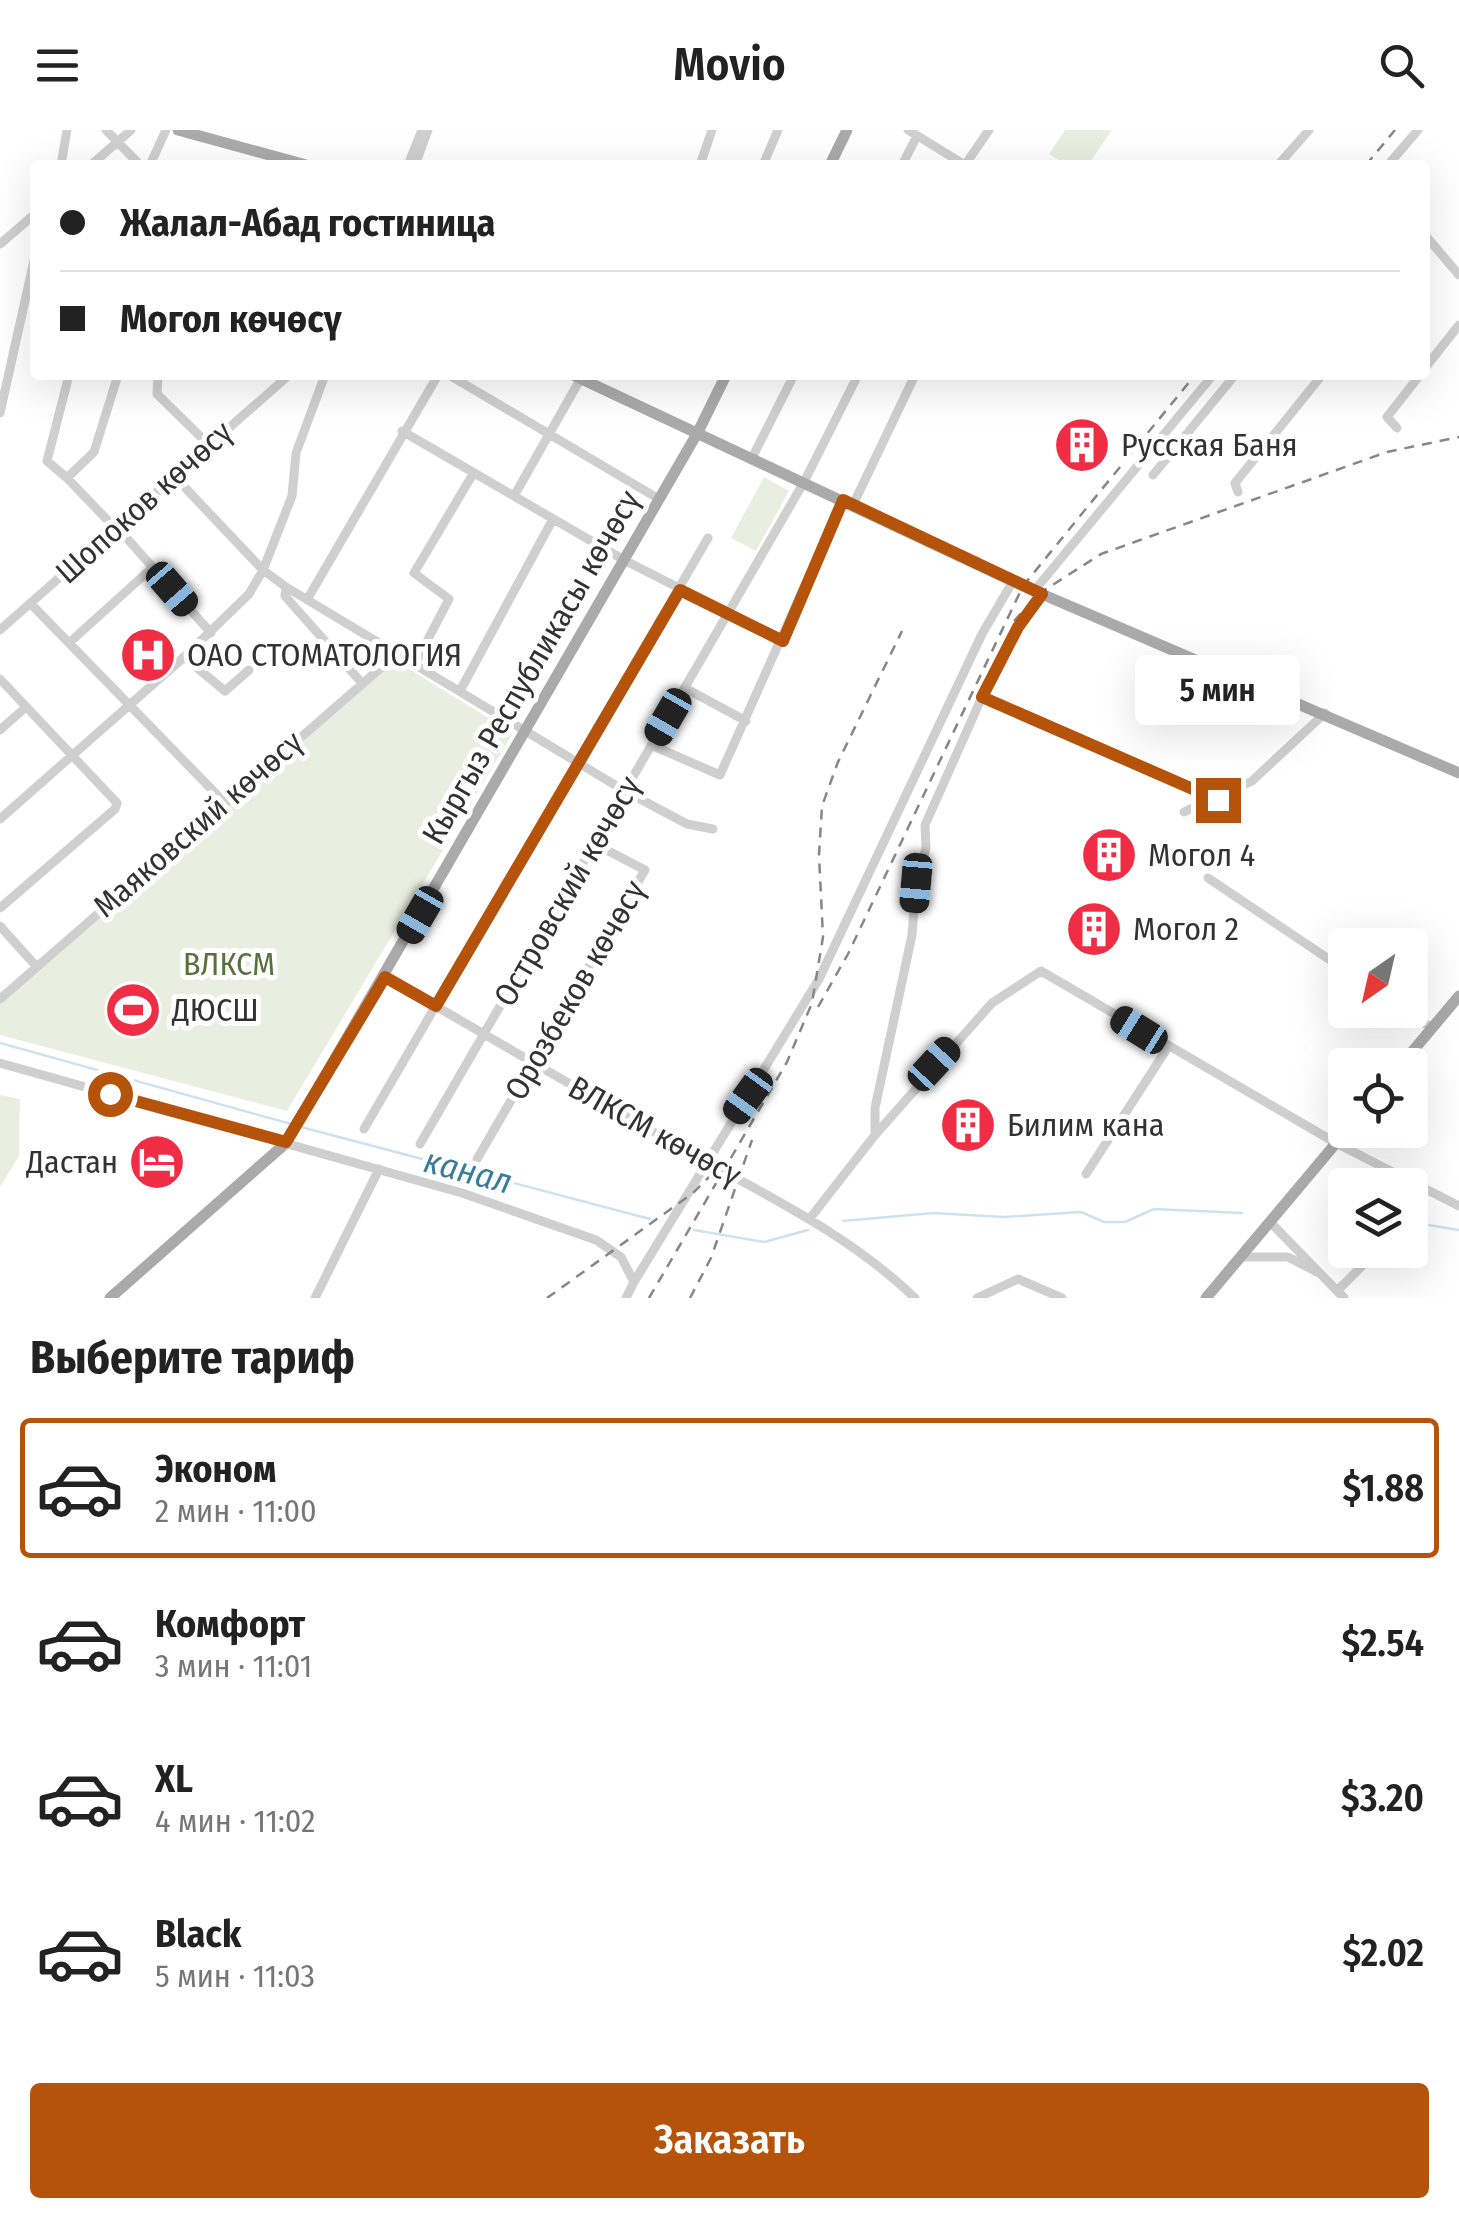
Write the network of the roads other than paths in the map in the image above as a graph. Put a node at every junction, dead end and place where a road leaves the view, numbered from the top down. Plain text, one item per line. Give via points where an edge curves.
1 (67, 130) edge
2 (106, 130) edge
3 (132, 130) edge
4 (166, 130) edge
5 (178, 130) edge
6 (425, 130) edge
7 (712, 130) edge
8 (778, 130) edge
9 (847, 130) edge
10 (989, 130) edge
11 (1309, 130) edge
12 (1418, 130) edge
13 (912, 133) edge
14 (117, 142) junction
15 (63, 160) edge
16 (97, 160) edge
17 (135, 160) edge
18 (152, 160) edge
19 (288, 160) edge
20 (413, 160) edge
21 (702, 160) edge
22 (765, 160) edge
23 (832, 160) edge
24 (904, 160) edge
25 (957, 160) edge
26 (968, 160) edge
27 (1282, 160) edge
28 (1392, 160) edge
29 (30, 218) edge
30 (0, 244) edge
31 (1430, 244) edge
32 (1459, 275) edge
33 (30, 279) edge
34 (1459, 325) edge
35 (1430, 362) edge
36 (68, 380) edge
37 (116, 380) edge
38 (158, 380) edge
39 (283, 380) edge
40 (323, 380) edge
41 (435, 380) edge
42 (458, 380) edge
43 (576, 380) edge
44 (584, 380) edge
45 (724, 380) edge
46 (791, 380) edge
47 (855, 380) edge
48 (912, 380) edge
49 (1210, 380) edge
50 (1230, 380) edge
51 (1318, 380) edge
52 (1416, 380) edge
53 (0, 414) edge
54 (1397, 428) dead end
55 (402, 431) junction
56 (698, 432) junction
57 (550, 434) junction
58 (208, 444) junction
59 (752, 458) junction
60 (474, 474) junction
61 (1153, 475) dead end
62 (174, 476) junction
63 (67, 478) junction
64 (804, 482) junction
65 (1238, 492) dead end
66 (514, 496) junction
67 (660, 499) junction
68 (848, 503) junction
69 (553, 520) junction
70 (116, 527) junction
71 (708, 538) dead end
72 (624, 560) junction
73 (153, 567) junction
74 (263, 570) junction
75 (1013, 581) junction
76 (286, 587) junction
77 (680, 590) junction
78 (1038, 592) junction
79 (308, 598) junction
80 (30, 604) junction
81 (728, 614) junction
82 (0, 630) edge
83 (211, 632) junction
84 (783, 641) junction
85 (69, 643) junction
86 (399, 652) junction
87 (184, 657) junction
88 (416, 662) junction
89 (249, 670) dead end
90 (0, 679) edge
91 (361, 682) junction
92 (684, 688) junction
93 (461, 690) junction
94 (982, 697) junction
95 (131, 705) junction
96 (26, 707) junction
97 (1324, 713) junction
98 (746, 721) junction
99 (525, 729) junction
100 (0, 730) edge
101 (651, 745) junction
102 (72, 756) junction
103 (578, 764) junction
104 (1459, 773) edge
105 (624, 792) junction
106 (1218, 800) junction
107 (223, 801) junction
108 (1184, 812) dead end
109 (0, 819) edge
110 (713, 828) dead end
111 (595, 844) junction
112 (1208, 878) dead end
113 (0, 908) edge
114 (0, 926) edge
115 (1328, 959) edge
116 (36, 966) junction
117 (385, 977) junction
118 (1459, 996) edge
119 (0, 999) edge
120 (436, 1006) junction
121 (1428, 1025) edge
122 (1432, 1028) junction
123 (484, 1034) junction
124 (1168, 1047) junction
125 (1415, 1048) edge
126 (0, 1063) edge
127 (532, 1063) junction
128 (364, 1129) dead end
129 (875, 1135) junction
130 (1328, 1137) edge
131 (286, 1142) junction
132 (420, 1144) dead end
133 (1331, 1148) edge
134 (1348, 1148) edge
135 (478, 1160) dead end
136 (704, 1161) junction
137 (379, 1169) junction
138 (1086, 1174) dead end
139 (1459, 1206) edge
140 (812, 1217) junction
141 (1271, 1223) junction
142 (1243, 1257) junction
143 (1362, 1268) edge
144 (1328, 1279) junction
145 (634, 1282) junction
146 (1341, 1294) edge
147 (110, 1298) edge
148 (315, 1298) edge
149 (626, 1298) edge
150 (915, 1298) edge
151 (977, 1298) edge
152 (1062, 1298) edge
153 (1206, 1298) edge

1 - 15 street
2 - 14 street
3 - 14 street
4 - 18 street
5 - 19 main road
6 - 20 street
7 - 21 street
8 - 22 street
9 - 23 main road
10 - 26 street
11 - 27 street
12 - 28 street
13 - 24 street
13 - 25 street
14 - 16 street
14 - 17 street
29 - 30 street
31 - 32 street
33 - 53 street
34 - 35 street
36 - 63 street via 47,461
37 - 63 street via 94,452
38 - 58 street via 157,394
39 - 58 street, Шопоков көчөсү
40 - 74 street via 296,453 292,496
41 - 55 street
42 - 57 street
43 - 57 street
44 - 56 main road
45 - 56 main road, Кыргыз Республикасы көчөсү
46 - 59 street
47 - 64 street, Островский көчөсү
48 - 68 street
49 - 78 street
50 - 61 street
51 - 65 street via 1235,483
52 - 54 street via 1387,418
55 - 60 street
55 - 79 street
56 - 59 main road
56 - 67 main road, Кыргыз Республикасы көчөсү
57 - 66 street
57 - 67 street
58 - 62 street, Шопоков көчөсү
59 - 64 main road
60 - 66 street
60 - 88 street via 414,574 449,599
62 - 70 street, Шопоков көчөсү
62 - 74 street
63 - 70 street
64 - 68 main road
64 - 81 street, Островский көчөсү
66 - 69 street
67 - 72 main road, Кыргыз Республикасы көчөсү
68 - 75 main road
68 - 84 street
69 - 72 street
69 - 93 street
70 - 73 street
70 - 80 street, Шопоков көчөсү
71 - 77 street
72 - 77 street
72 - 99 main road, Кыргыз Республикасы көчөсү
73 - 83 street
73 - 85 street
74 - 76 street
74 - 83 street
75 - 78 main road
75 - 136 street via 819,978
76 - 79 street
76 - 91 street via 285,596
77 - 81 street
77 - 103 street
78 - 94 street
78 - 97 main road
79 - 86 street
80 - 82 street, Шопоков көчөсү
80 - 85 street
81 - 84 street
81 - 92 street, Островский көчөсү
83 - 87 street
84 - 98 street
85 - 95 street
86 - 88 street
86 - 91 street, Маяковский көчөсү
87 - 89 street via 225,691
87 - 95 street
88 - 93 street
90 - 96 street
91 - 107 street, Маяковский көчөсү
92 - 98 street
92 - 101 street, Островский көчөсү
93 - 99 street
94 - 106 street
94 - 129 street via 925,825
95 - 102 street
95 - 107 street
96 - 100 street
96 - 102 street
97 - 104 main road
97 - 106 street via 1252,781
98 - 101 street via 720,775
99 - 103 street
99 - 117 main road, Кыргыз Республикасы көчөсү
101 - 105 street, Островский көчөсү
102 - 109 street
102 - 113 street via 117,803 115,810
103 - 105 street
103 - 120 street
105 - 110 street via 688,824
105 - 111 street, Островский көчөсү
106 - 108 street
107 - 116 street, Маяковский көчөсү
111 - 123 street, Островский көчөсү
111 - 127 street, Орозбеков көчөсү via 645,870
112 - 115 street
114 - 116 street
116 - 119 street, Маяковский көчөсү
117 - 120 street, ВЛКСМ көчөсү
117 - 131 main road, Кыргыз Республикасы көчөсү
118 - 122 main road
120 - 123 street, ВЛКСМ көчөсү
120 - 128 street
121 - 122 street
122 - 125 main road
123 - 127 street, ВЛКСМ көчөсү
123 - 132 street, Островский көчөсү
124 - 129 street via 1041,971 1032,973 956,1040
124 - 130 street
124 - 138 street
126 - 131 street
127 - 135 street, Орозбеков көчөсү
127 - 136 street, ВЛКСМ көчөсү
129 - 140 street
131 - 137 street
131 - 147 main road, Кыргыз Республикасы көчөсү
133 - 141 main road
134 - 139 street
136 - 140 street, ВЛКСМ көчөсү
136 - 145 street
137 - 145 street via 596,1240 621,1257
137 - 148 street
140 - 150 street, ВЛКСМ көчөсү
141 - 142 main road
141 - 144 street
142 - 144 street via 1288,1257
142 - 153 main road
143 - 146 street
144 - 146 street
145 - 149 street
151 - 152 street via 1018,1280

